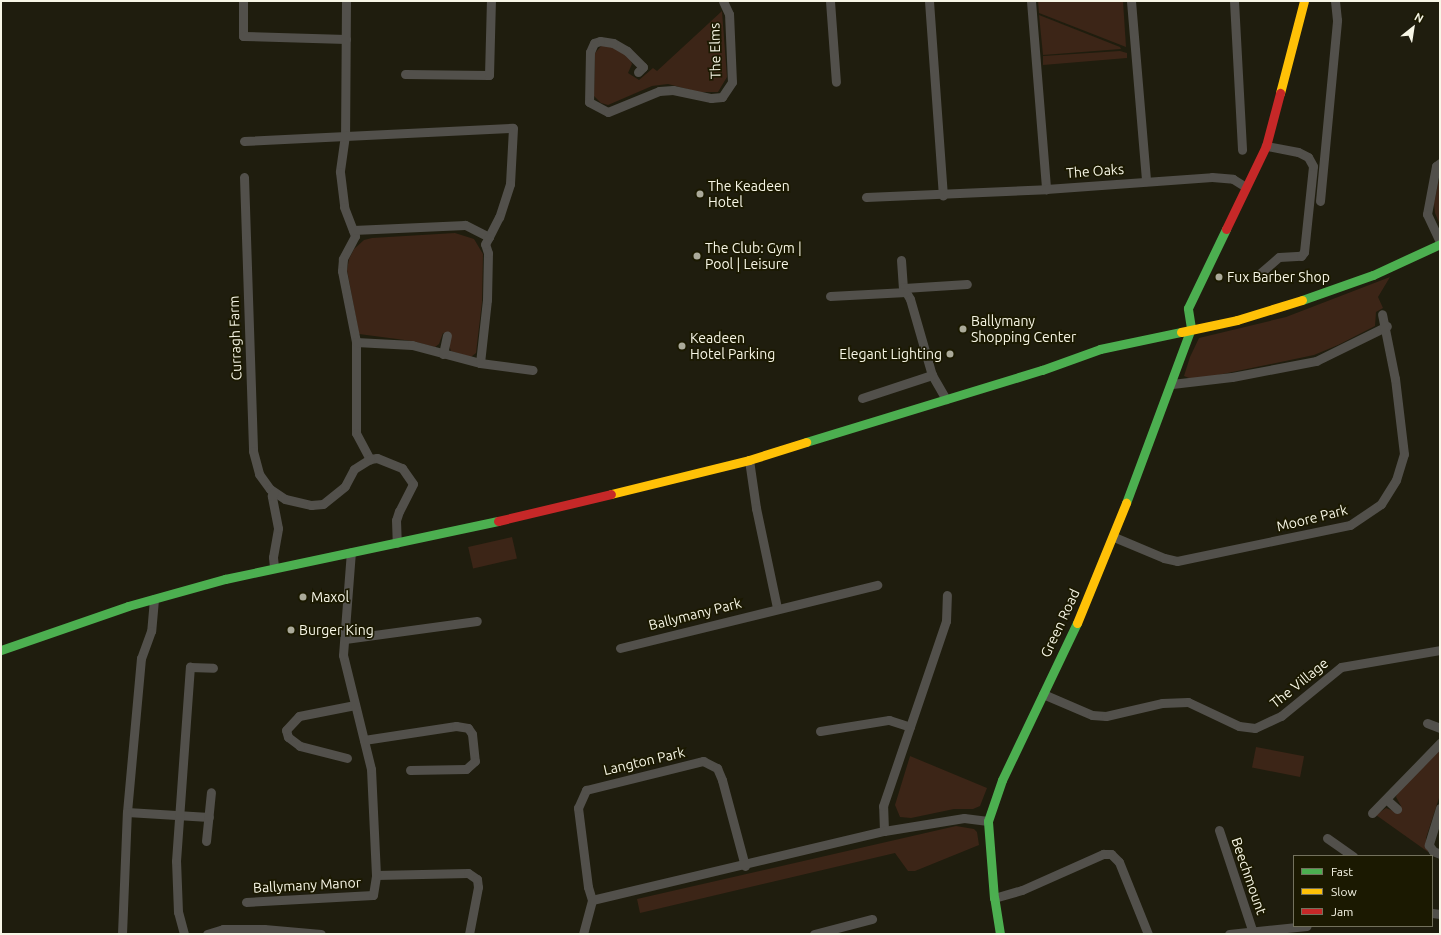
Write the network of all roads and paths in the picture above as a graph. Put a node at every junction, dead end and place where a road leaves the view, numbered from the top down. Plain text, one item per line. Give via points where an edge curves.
1 (243, 1) edge
2 (346, 1) edge
3 (491, 1) edge
4 (723, 1) edge
5 (830, 1) edge
6 (929, 1) edge
7 (1031, 1) edge
8 (1131, 1) edge
9 (1234, 1) edge
10 (1304, 1) edge
11 (1336, 1) edge
12 (346, 39) junction
13 (638, 72) dead end
14 (405, 74) dead end
15 (836, 82) dead end
16 (345, 135) junction
17 (244, 141) dead end
18 (1266, 146) junction
19 (1242, 150) dead end
20 (1440, 163) edge
21 (244, 177) dead end
22 (1146, 181) junction
23 (1246, 187) junction
24 (1046, 189) junction
25 (943, 194) junction
26 (866, 197) dead end
27 (1320, 201) dead end
28 (353, 230) junction
29 (489, 237) junction
30 (1440, 243) edge
31 (901, 260) dead end
32 (1257, 276) dead end
33 (967, 284) dead end
34 (905, 290) junction
35 (830, 296) dead end
36 (1382, 314) dead end
37 (1387, 326) junction
38 (1191, 328) junction
39 (447, 335) dead end
40 (356, 342) junction
41 (443, 354) junction
42 (480, 364) junction
43 (533, 370) dead end
44 (932, 375) junction
45 (1172, 384) junction
46 (862, 398) dead end
47 (946, 399) junction
48 (370, 459) junction
49 (749, 460) junction
50 (274, 492) junction
51 (1114, 537) junction
52 (397, 543) junction
53 (351, 552) junction
54 (274, 568) junction
55 (877, 585) dead end
56 (947, 595) dead end
57 (154, 599) junction
58 (777, 608) junction
59 (477, 621) dead end
60 (345, 638) junction
61 (620, 648) dead end
62 (1, 650) edge
63 (1440, 650) edge
64 (213, 668) dead end
65 (1043, 694) junction
66 (355, 705) junction
67 (1427, 723) dead end
68 (910, 728) junction
69 (1440, 728) edge
70 (820, 731) dead end
71 (364, 740) junction
72 (1440, 743) edge
73 (347, 758) dead end
74 (410, 770) dead end
75 (211, 792) dead end
76 (1386, 799) junction
77 (1440, 808) edge
78 (1397, 809) dead end
79 (127, 812) junction
80 (1372, 813) dead end
81 (180, 815) junction
82 (209, 817) junction
83 (988, 821) junction
84 (884, 831) junction
85 (1231, 834) dead end
86 (1327, 838) dead end
87 (206, 840) dead end
88 (1440, 854) edge
89 (1352, 855) edge
90 (745, 866) junction
91 (376, 875) junction
92 (994, 898) junction
93 (592, 900) junction
94 (246, 902) dead end
95 (872, 919) dead end
96 (1304, 927) edge
97 (1252, 930) junction
98 (1293, 931) edge
99 (122, 934) edge
100 (184, 934) edge
101 (207, 934) edge
102 (321, 934) edge
103 (469, 934) edge
104 (583, 934) edge
105 (814, 934) edge
106 (1000, 934) edge
107 (1148, 934) edge
108 (1229, 934) edge

1 - 12 street via 243,36
2 - 12 street
3 - 14 street via 489,75
4 - 13 street, The Elms via 728,14 732,82 722,97 711,98 659,90 608,112 589,102 590,52 594,43 600,41 627,51 643,67
5 - 15 street
6 - 25 street
7 - 24 street
8 - 22 street
9 - 19 street
10 - 18 main road
11 - 27 street via 1337,20
12 - 16 street
16 - 17 street
16 - 28 street via 340,172 344,207
16 - 29 street via 513,128 510,184
18 - 23 main road
18 - 32 street via 1298,152 1308,157 1313,166 1304,252 1301,256 1279,256
20 - 30 street via 1436,166 1428,214
21 - 50 street, Curragh Farm via 253,451 259,474
22 - 23 street, The Oaks via 1233,178
22 - 24 street, The Oaks
23 - 38 main road via 1188,308
24 - 25 street, The Oaks
25 - 26 street, The Oaks
28 - 29 street via 465,225
28 - 40 street via 354,236 343,259 342,271
29 - 42 street via 485,244 488,253 487,300
30 - 38 main road via 1373,275 1284,306 1238,320
31 - 34 street
33 - 34 street
34 - 35 street
34 - 44 street via 910,299
36 - 37 street, Moore Park
37 - 45 street via 1316,361 1232,377
37 - 51 street, Moore Park via 1404,454 1396,480 1381,504 1350,525 1177,561
38 - 45 main road, Green Road
38 - 47 main road via 1100,349
39 - 41 street
40 - 41 street via 412,345
40 - 48 street via 356,433
41 - 42 street
42 - 43 street
44 - 46 street
44 - 47 street
45 - 51 main road, Green Road
47 - 49 main road
48 - 50 street, Curragh Farm via 354,470 345,486 323,504 301,504 285,500
48 - 52 street via 377,458 402,468 413,484 396,520
49 - 52 main road
49 - 58 street via 756,508
50 - 54 street via 272,496 278,528 273,557
51 - 65 main road, Green Road
52 - 53 main road
53 - 54 main road
53 - 60 street, Ballymany Manor
54 - 57 main road
55 - 58 street, Ballymany Park
56 - 68 street via 946,621
57 - 62 main road
57 - 79 street via 151,631 142,658
58 - 61 street, Ballymany Park
59 - 60 street
60 - 66 street, Ballymany Manor via 343,655
63 - 65 street, The Village via 1341,667 1282,716 1255,728 1239,726 1188,702 1162,703 1106,716 1092,715
64 - 81 street via 190,667
65 - 83 main road, Green Road via 1002,780
66 - 71 street, Ballymany Manor
66 - 73 street via 299,716 286,730 288,737 300,746
67 - 69 street
68 - 70 street via 889,720
68 - 84 street via 883,806
71 - 74 street via 456,726 468,728 472,734 475,761 466,769
71 - 91 street, Ballymany Manor via 371,769
72 - 76 street
75 - 82 street
76 - 78 street
76 - 80 street
77 - 88 street via 1429,844 1433,851
79 - 81 street
79 - 99 street
81 - 82 street
81 - 100 street via 176,861 177,899
82 - 87 street
83 - 84 street via 964,818
83 - 92 main road, Green Road
84 - 90 street
85 - 97 street, Beechmount via 1220,833
86 - 89 street
90 - 93 street
90 - 93 street, Langton Park via 720,774 711,763 704,761 586,790 578,808
91 - 94 street, Ballymany Manor via 373,895
91 - 103 street, Ballymany Manor via 468,873 477,879 478,887
92 - 106 main road, Green Road
92 - 107 street via 1022,890 1103,854 1111,854 1119,862
93 - 104 street, Langton Park
95 - 105 street
96 - 98 street, Beechmount
97 - 98 street, Beechmount
97 - 108 street, Beechmount
101 - 102 street via 223,929 264,929

